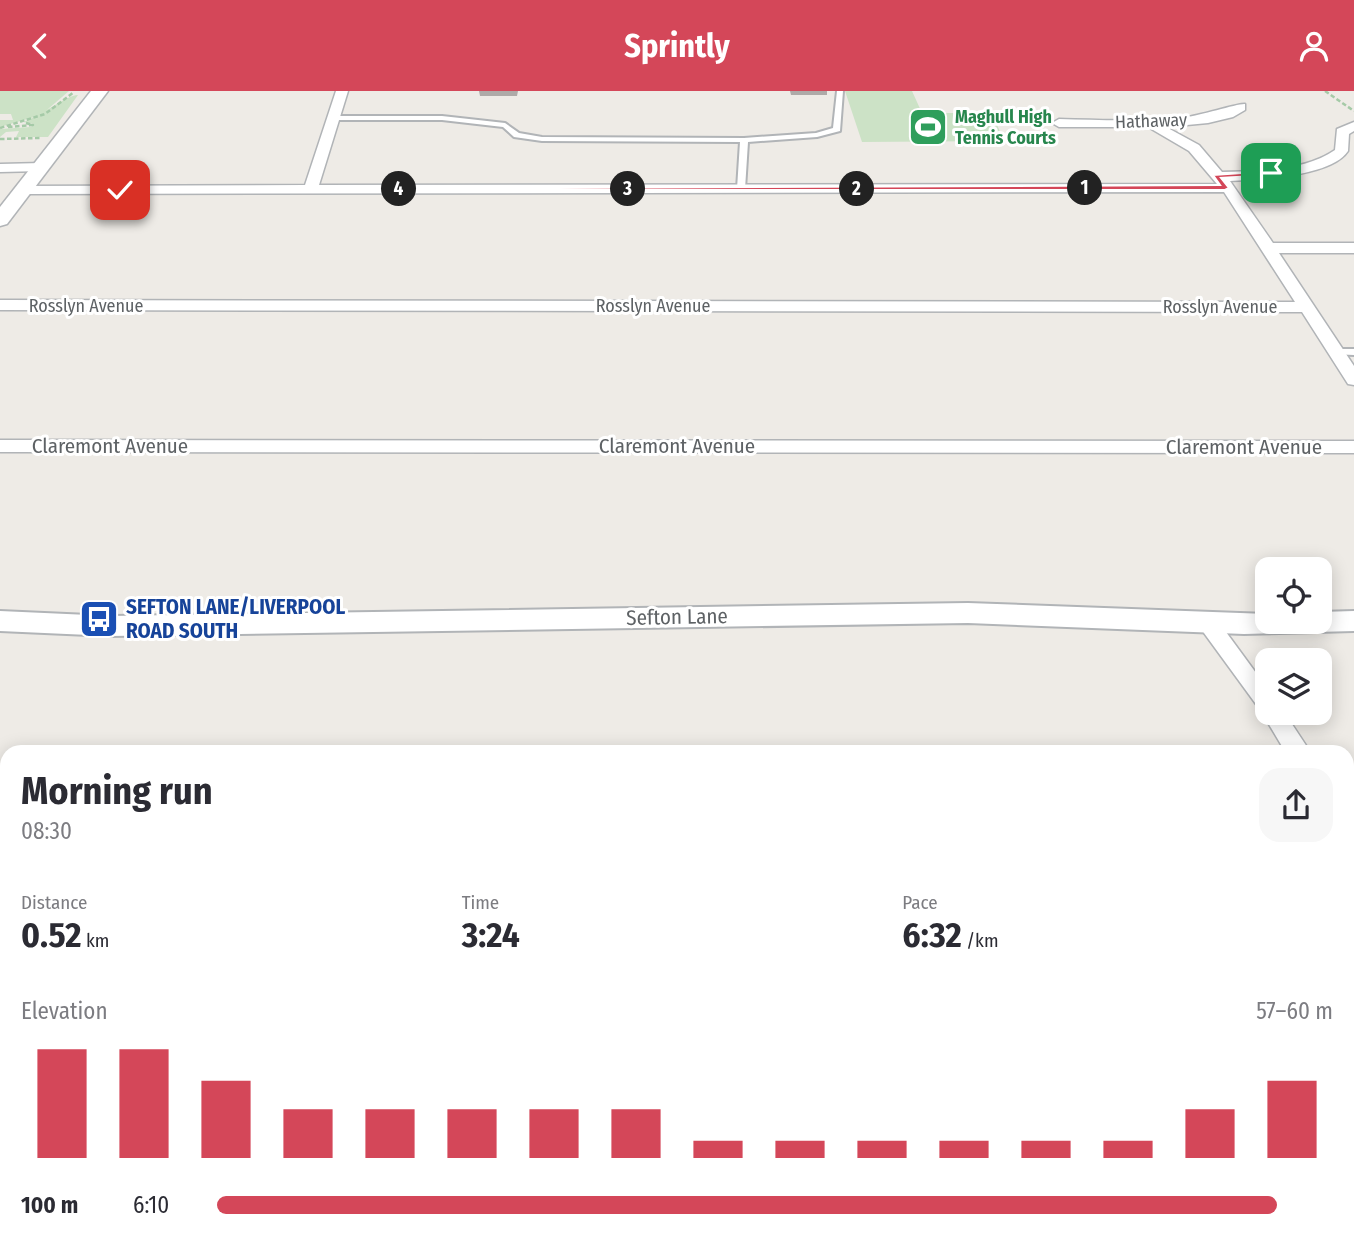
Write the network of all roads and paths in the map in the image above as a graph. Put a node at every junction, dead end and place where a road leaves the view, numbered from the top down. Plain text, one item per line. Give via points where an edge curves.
1 (74, 91) edge
2 (100, 91) edge
3 (342, 91) edge
4 (840, 91) edge
5 (1325, 91) edge
6 (1240, 107) dead end
7 (1354, 111) edge
8 (335, 118) junction
9 (22, 122) junction
10 (1059, 122) dead end
11 (1152, 124) junction
12 (2, 127) edge
13 (1354, 127) edge
14 (65, 138) junction
15 (0, 139) edge
16 (744, 140) junction
17 (42, 167) junction
18 (0, 168) edge
19 (1221, 182) junction
20 (311, 189) junction
21 (741, 189) junction
22 (24, 190) junction
23 (0, 220) edge
24 (1269, 248) junction
25 (1354, 248) edge
26 (0, 305) edge
27 (1307, 307) junction
28 (1334, 352) junction
29 (1354, 352) edge
30 (1354, 380) edge
31 (0, 446) edge
32 (1354, 447) edge
33 (0, 621) edge
34 (1354, 621) edge
35 (1208, 622) junction
36 (1255, 687) edge
37 (1281, 725) edge
38 (1294, 745) edge

1 - 9 path via 45,114
2 - 14 street
3 - 8 street
4 - 16 lane via 837,129 817,135
5 - 7 path
6 - 11 street, Hathaway via 1203,118
8 - 16 lane via 442,118 505,125 517,135 542,139
8 - 20 street
9 - 12 path
9 - 12 path via 33,125
10 - 11 street, Hathaway
11 - 19 street via 1194,148
13 - 19 street via 1342,132 1340,154 1329,161
14 - 15 path
14 - 17 street
16 - 21 lane
17 - 18 street
17 - 22 street
19 - 21 street
19 - 24 street
20 - 21 street
20 - 22 street
22 - 23 street
24 - 25 street
24 - 27 street
26 - 27 street, Rosslyn Avenue
27 - 28 street
28 - 29 lane
28 - 30 street
31 - 32 street, Claremont Avenue
33 - 35 main road, Sefton Lane via 111,626 968,613
34 - 35 main road, Sefton Lane
35 - 36 street
37 - 38 street

